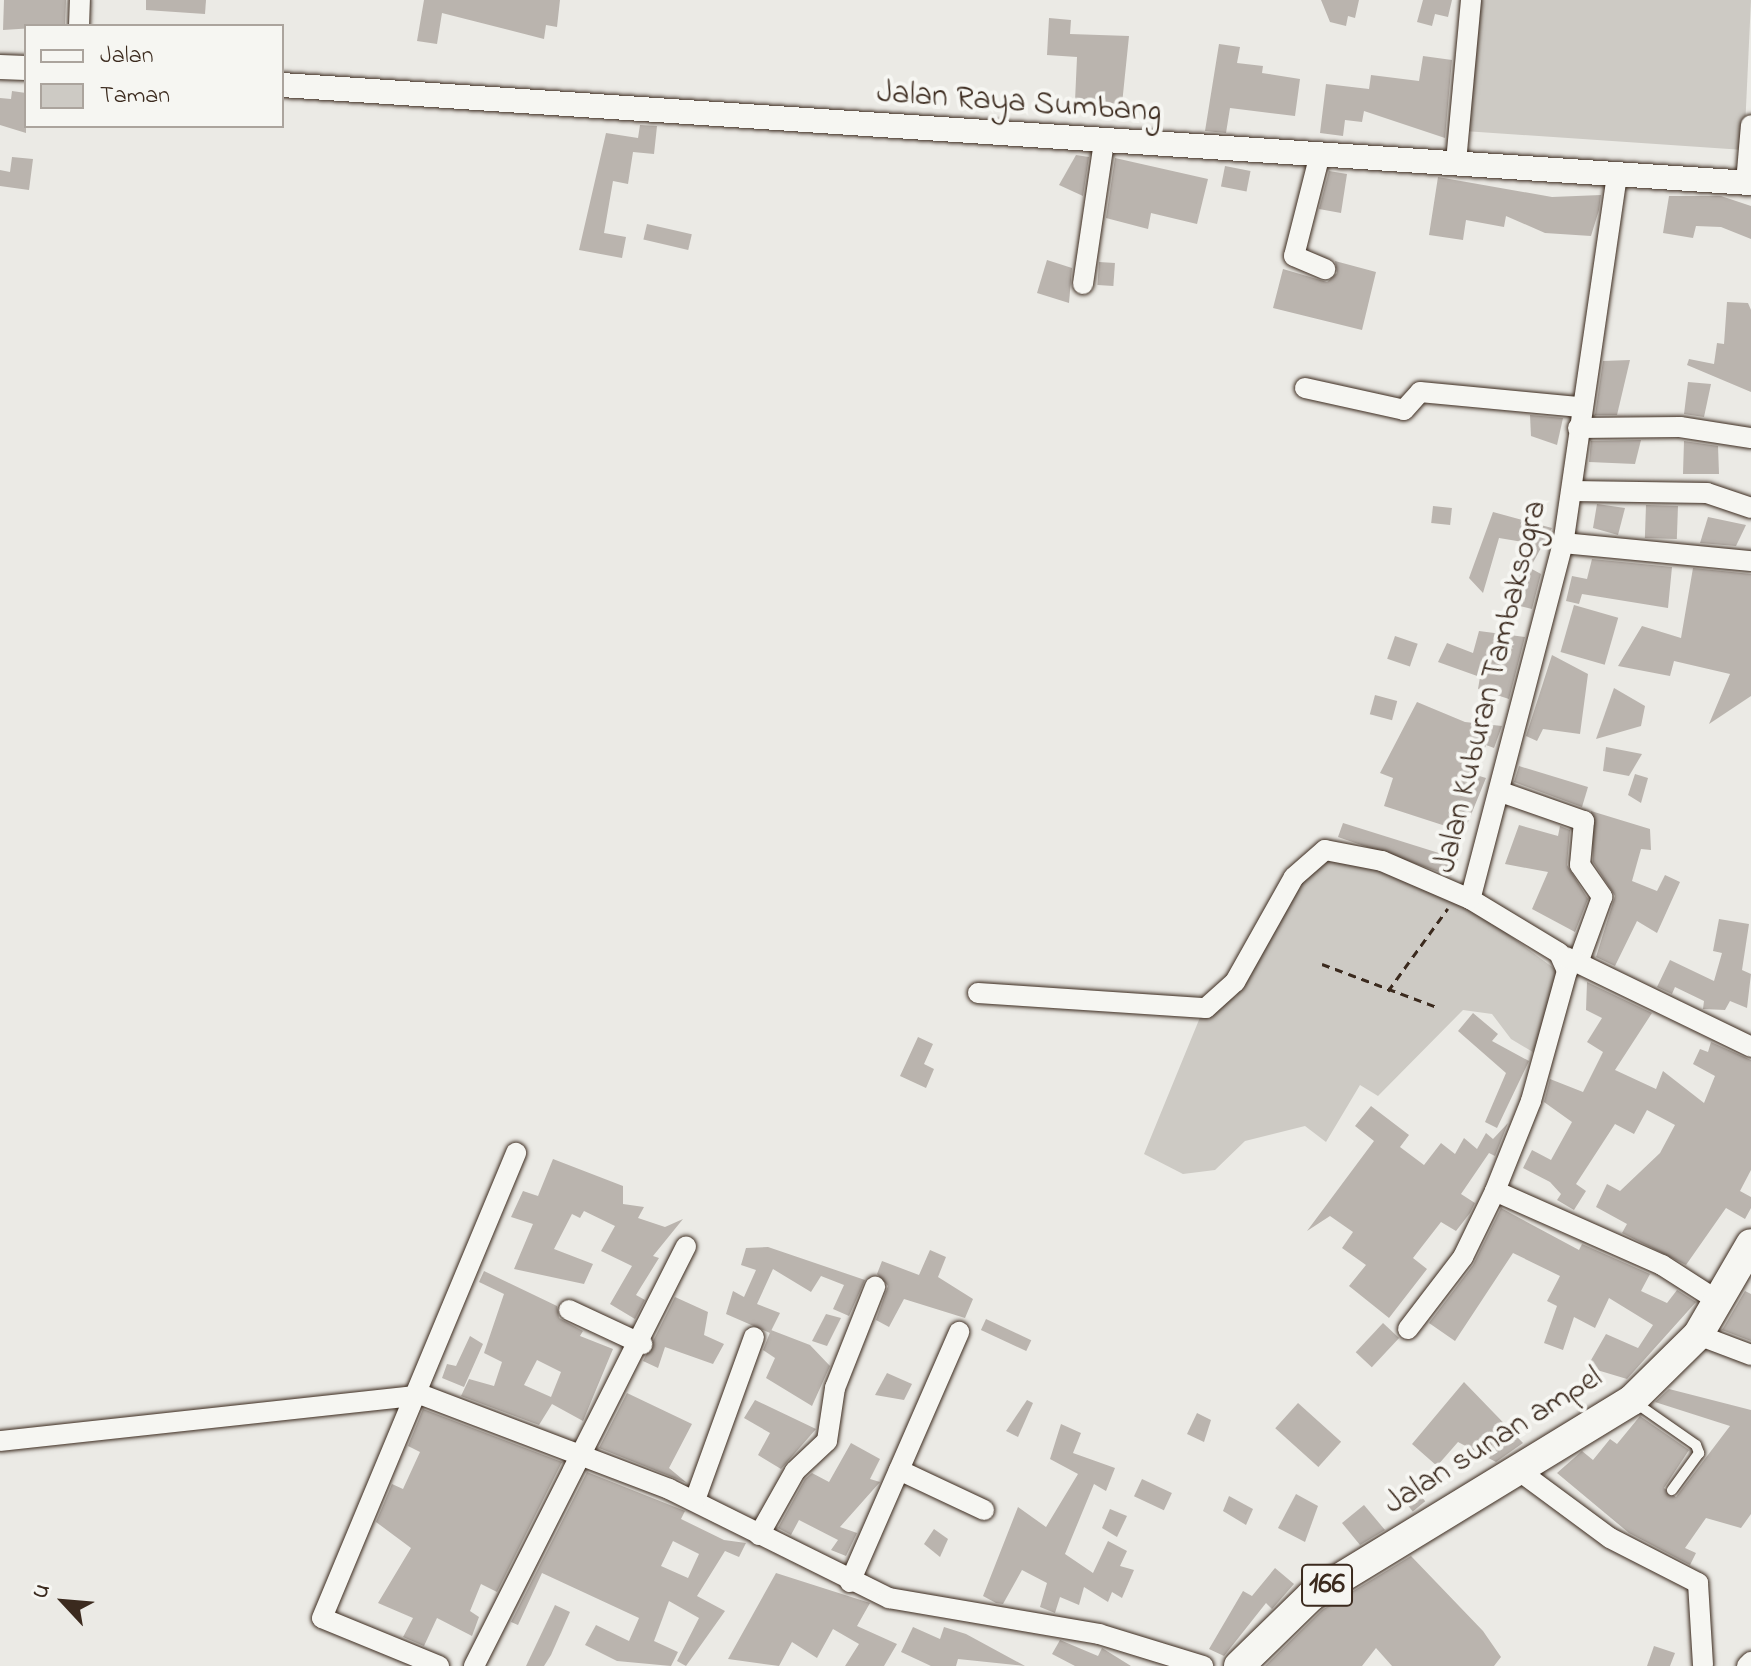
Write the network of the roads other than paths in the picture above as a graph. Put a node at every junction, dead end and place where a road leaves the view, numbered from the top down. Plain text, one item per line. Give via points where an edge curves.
1 (80, 0) edge
2 (1471, 0) edge
3 (79, 24) edge
4 (0, 67) edge
5 (24, 68) edge
6 (284, 85) edge
7 (1751, 125) edge
8 (1104, 142) junction
9 (1319, 158) junction
10 (1456, 162) junction
11 (1617, 175) junction
12 (1748, 183) edge
13 (1325, 269) dead end
14 (1083, 284) dead end
15 (1305, 388) dead end
16 (1579, 417) junction
17 (1751, 438) edge
18 (1572, 491) junction
19 (1751, 508) edge
20 (1563, 543) junction
21 (1751, 561) edge
22 (1501, 792) junction
23 (1467, 898) junction
24 (1559, 953) junction
25 (1578, 963) junction
26 (978, 993) dead end
27 (1751, 1047) edge
28 (516, 1153) dead end
29 (1495, 1191) junction
30 (1751, 1244) edge
31 (686, 1247) dead end
32 (875, 1287) dead end
33 (1718, 1301) junction
34 (569, 1310) dead end
35 (1408, 1329) dead end
36 (959, 1332) dead end
37 (1698, 1335) junction
38 (754, 1337) dead end
39 (642, 1344) junction
40 (1751, 1355) edge
41 (416, 1395) junction
42 (1633, 1399) junction
43 (0, 1441) edge
44 (581, 1453) junction
45 (899, 1470) junction
46 (1512, 1473) junction
47 (1672, 1490) dead end
48 (695, 1500) junction
49 (984, 1510) dead end
50 (759, 1535) junction
51 (850, 1582) junction
52 (439, 1666) edge
53 (474, 1666) edge
54 (1203, 1666) edge
55 (1239, 1666) edge
56 (1702, 1666) edge
57 (1719, 1666) edge

1 - 3 street
2 - 10 street
4 - 5 street
6 - 8 street, Jalan Raya Sumbang
7 - 12 street
8 - 9 street, Jalan Raya Sumbang
8 - 14 street
9 - 10 street, Jalan Raya Sumbang
9 - 13 street via 1294,256
10 - 11 street, Jalan Raya Sumbang
11 - 12 street, Jalan Raya Sumbang
11 - 16 street, Jalan Kuburan Tambaksogra
15 - 16 street via 1404,410 1420,392
16 - 17 street
16 - 18 street, Jalan Kuburan Tambaksogra
18 - 19 street via 1707,493
18 - 20 street, Jalan Kuburan Tambaksogra
20 - 21 street
20 - 22 street, Jalan Kuburan Tambaksogra
22 - 23 street, Jalan Kuburan Tambaksogra
22 - 25 street via 1583,818 1580,865 1602,897
23 - 24 street, Jalan Kuburan Tambaksogra
23 - 26 street via 1382,861 1325,850 1294,877 1235,982 1206,1008
24 - 25 street, Jalan Kuburan Tambaksogra
24 - 29 street via 1567,988
25 - 27 street, Jalan Kuburan Tambaksogra
28 - 41 street
29 - 33 street via 1662,1265
29 - 35 street via 1463,1257
30 - 33 main road, Jalan sunan ampel / 166
31 - 39 street
32 - 50 street via 835,1388 827,1441 795,1471
33 - 37 main road, Jalan sunan ampel / 166
34 - 39 street
36 - 45 street
37 - 40 street
37 - 42 main road, Jalan sunan ampel / 166
38 - 48 street
39 - 44 street
41 - 43 street
41 - 44 street
41 - 52 street via 322,1618
42 - 46 main road, Jalan sunan ampel / 166
42 - 47 lane via 1696,1445 1699,1453
44 - 48 street
44 - 53 street
45 - 49 street
45 - 51 street
46 - 55 main road, Jalan sunan ampel / 166 via 1311,1596
46 - 56 street via 1610,1538 1698,1583
48 - 50 street
50 - 51 street
51 - 54 street via 935,1610 1099,1634
56 - 57 street

